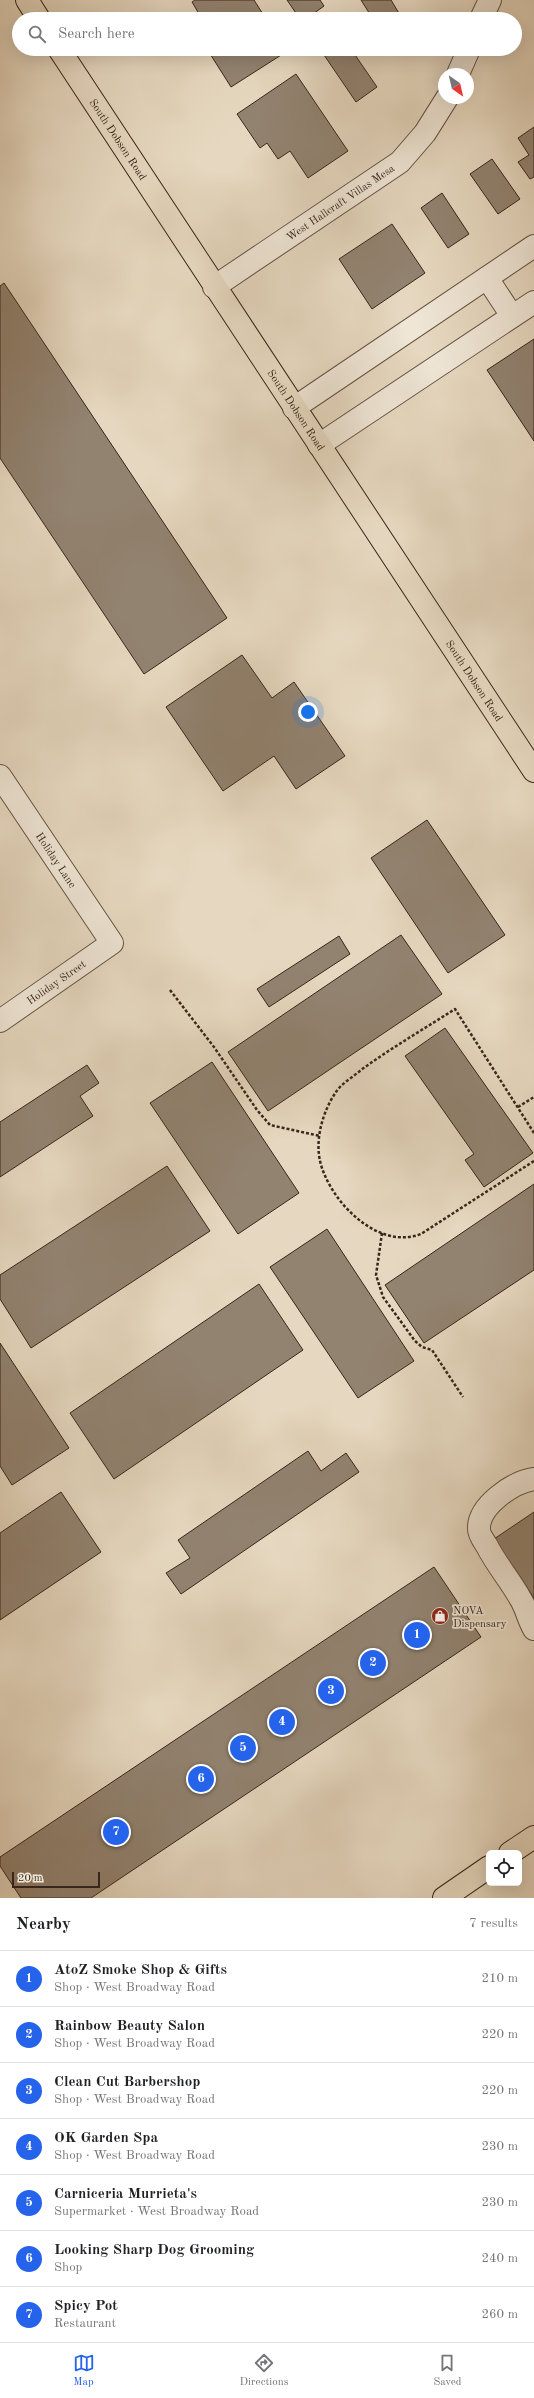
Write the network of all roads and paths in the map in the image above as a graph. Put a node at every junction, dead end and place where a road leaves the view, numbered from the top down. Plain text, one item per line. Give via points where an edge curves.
1 (27, 0) edge
2 (490, 0) edge
3 (35, 12) edge
4 (484, 12) edge
5 (64, 56) edge
6 (465, 56) edge
7 (460, 68) edge
8 (443, 104) edge
9 (534, 246) edge
10 (487, 278) junction
11 (214, 287) junction
12 (534, 302) edge
13 (512, 316) junction
14 (294, 408) junction
15 (319, 445) junction
16 (534, 771) edge
17 (0, 776) edge
18 (112, 943) joint
19 (170, 990) dead end
20 (0, 1021) edge
21 (534, 1097) edge
22 (518, 1107) junction
23 (534, 1133) edge
24 (320, 1136) junction
25 (534, 1161) edge
26 (382, 1233) junction
27 (464, 1397) dead end
28 (534, 1479) edge
29 (534, 1629) edge
30 (534, 1837) edge
31 (514, 1850) edge
32 (486, 1869) edge
33 (444, 1898) edge

1 - 3 main road
2 - 4 street
5 - 11 main road, South Dobson Road
6 - 7 street
8 - 11 street, West Hallcraft Villas Mesa via 425,133 400,162
9 - 10 street
10 - 13 street
10 - 14 street
11 - 14 main road, South Dobson Road
12 - 13 street
13 - 15 street
14 - 15 main road, South Dobson Road
15 - 16 main road, South Dobson Road
17 - 18 street, Holiday Lane
18 - 20 street, Holiday Street
19 - 24 path via 270,1125
21 - 22 path
22 - 23 path
22 - 24 path via 455,1009 345,1082 323,1115
24 - 26 path via 319,1159 324,1176 335,1193 358,1218
25 - 26 path via 413,1238
26 - 27 path via 376,1275 383,1297 415,1341 422,1347 432,1350
28 - 29 street via 522,1481 494,1500 481,1515 479,1531 522,1600
30 - 31 main road
32 - 33 main road

